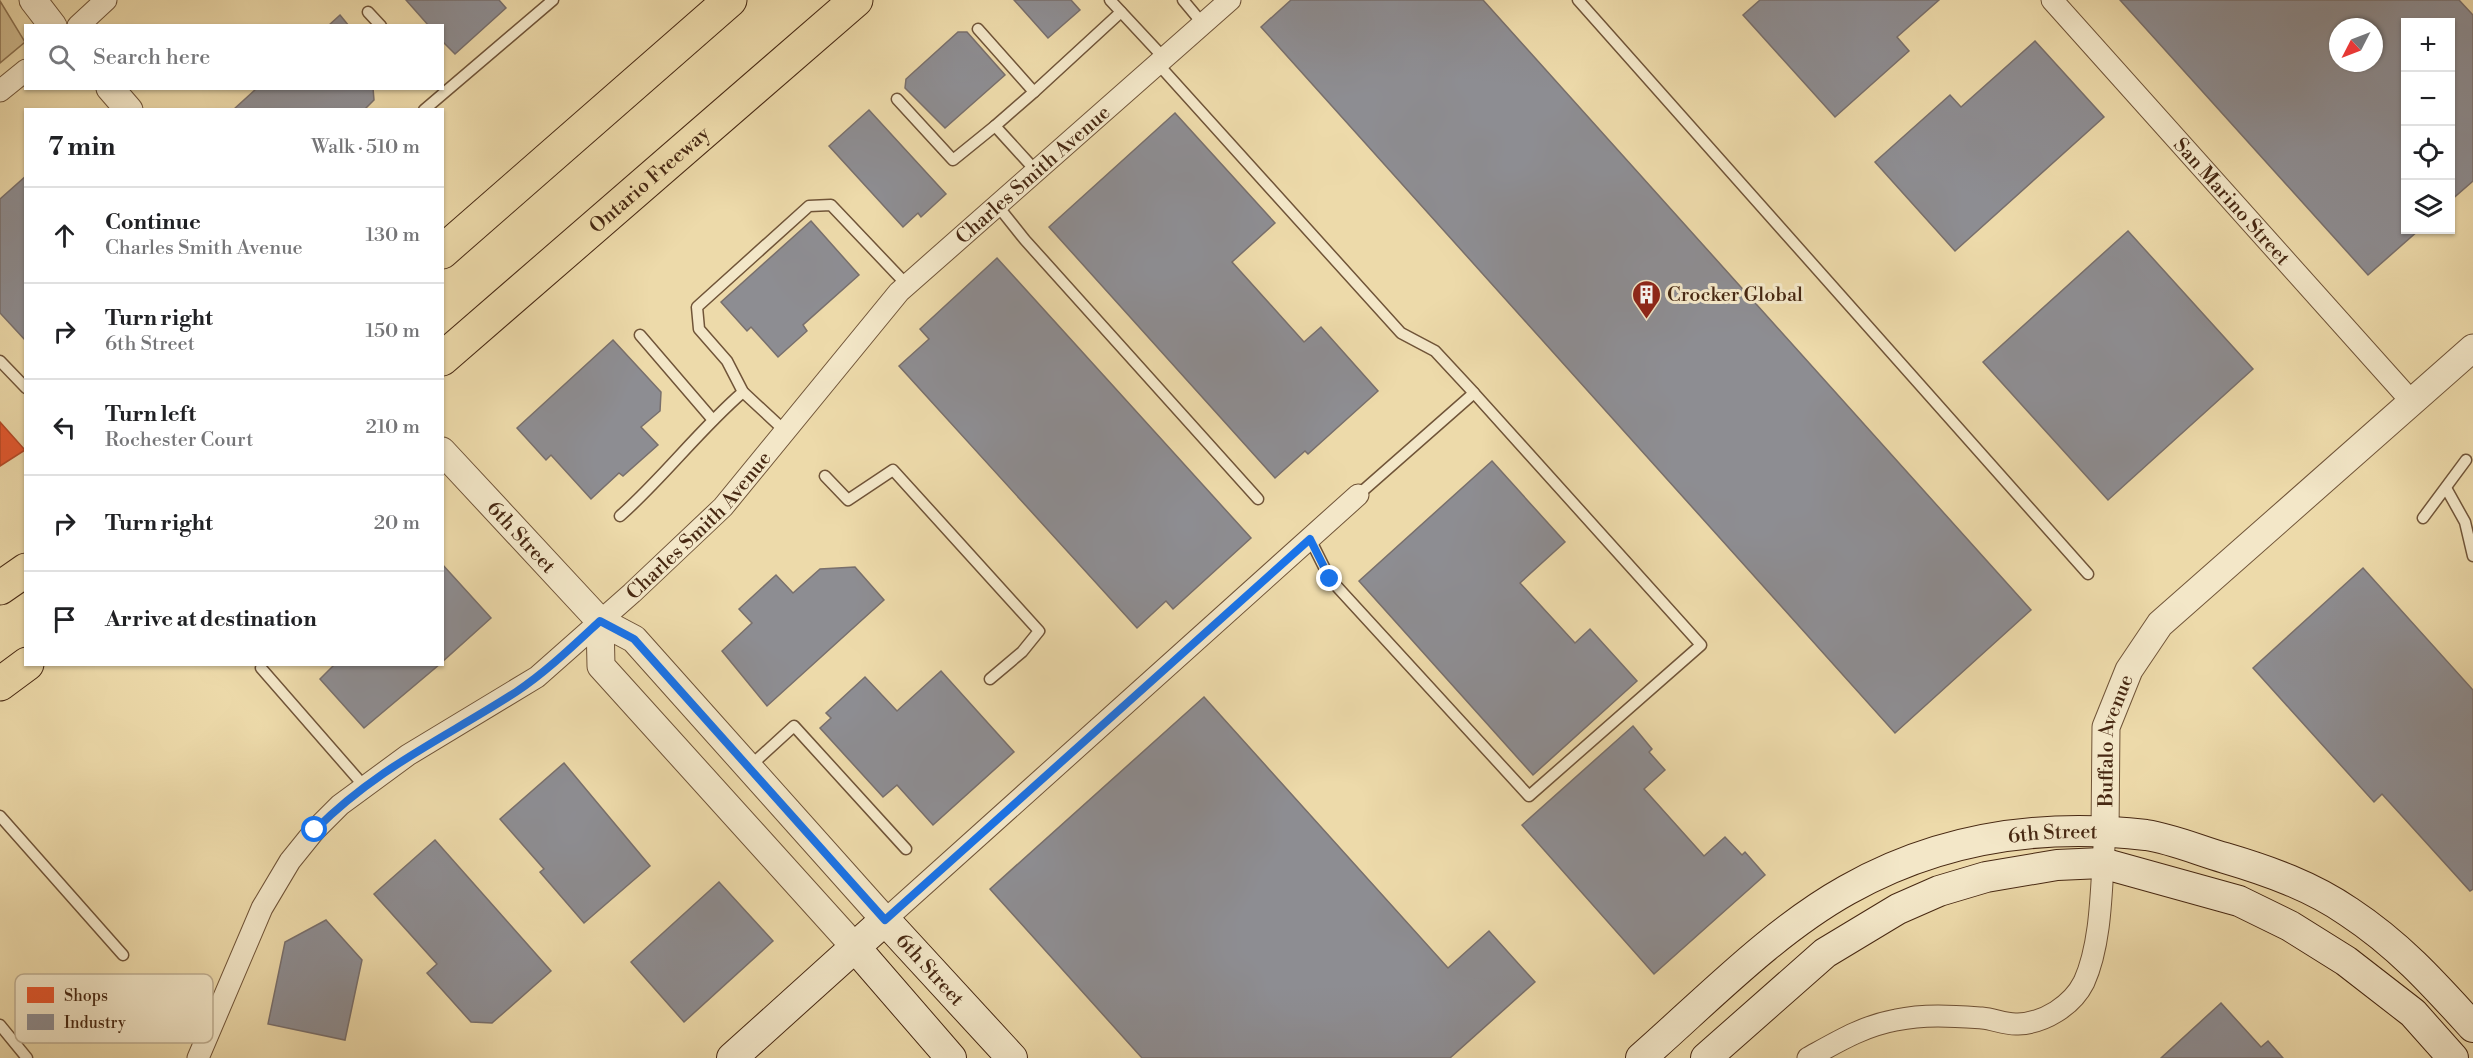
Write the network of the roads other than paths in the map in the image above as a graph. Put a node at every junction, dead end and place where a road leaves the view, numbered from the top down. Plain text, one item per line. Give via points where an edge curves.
1 (33, 0) edge
2 (106, 0) edge
3 (553, 0) edge
4 (730, 0) edge
5 (856, 0) edge
6 (1110, 0) edge
7 (1183, 0) edge
8 (1230, 0) edge
9 (1578, 0) edge
10 (2052, 0) edge
11 (368, 12) dead end
12 (1121, 12) junction
13 (51, 24) edge
14 (80, 24) edge
15 (379, 24) edge
16 (1203, 24) junction
17 (978, 29) dead end
18 (1161, 61) junction
19 (24, 72) edge
20 (444, 88) edge
21 (112, 90) edge
22 (0, 91) edge
23 (440, 91) edge
24 (1034, 92) junction
25 (897, 99) dead end
26 (127, 108) edge
27 (426, 108) edge
28 (995, 126) junction
29 (1036, 171) junction
30 (997, 205) junction
31 (444, 250) edge
32 (907, 285) junction
33 (640, 335) dead end
34 (2473, 348) edge
35 (444, 357) edge
36 (0, 361) edge
37 (24, 386) edge
38 (743, 392) junction
39 (1474, 393) junction
40 (2412, 402) junction
41 (712, 420) junction
42 (785, 431) junction
43 (444, 453) edge
44 (2466, 460) dead end
45 (825, 476) dead end
46 (2445, 488) junction
47 (1358, 495) joint
48 (1258, 499) dead end
49 (620, 516) dead end
50 (2423, 518) dead end
51 (1310, 539) junction
52 (2473, 556) edge
53 (24, 571) edge
54 (2088, 574) dead end
55 (0, 588) edge
56 (600, 621) junction
57 (24, 666) edge
58 (261, 668) dead end
59 (990, 679) dead end
60 (0, 684) edge
61 (748, 768) junction
62 (364, 786) junction
63 (0, 816) edge
64 (2105, 833) junction
65 (906, 849) dead end
66 (2102, 862) junction
67 (885, 920) junction
68 (854, 946) junction
69 (123, 955) dead end
70 (213, 1023) edge
71 (0, 1025) edge
72 (2473, 1026) edge
73 (204, 1043) edge
74 (27, 1058) edge
75 (198, 1058) edge
76 (732, 1058) edge
77 (951, 1058) edge
78 (1012, 1058) edge
79 (1641, 1058) edge
80 (1706, 1058) edge
81 (1808, 1058) edge
82 (2452, 1058) edge

1 - 13 street
2 - 14 street
3 - 20 lane
4 - 31 highway
5 - 35 highway, Ontario Freeway
6 - 12 lane
7 - 16 lane
8 - 16 street, Charles Smith Avenue
9 - 54 lane
10 - 40 street, San Marino Street
11 - 15 lane
12 - 18 lane
12 - 24 lane
16 - 18 street, Charles Smith Avenue
17 - 24 lane
18 - 29 street, Charles Smith Avenue
18 - 39 lane via 1401,333 1435,351
19 - 22 street
21 - 26 street
23 - 27 lane
24 - 28 lane
25 - 28 lane via 953,160
28 - 29 lane
29 - 30 street, Charles Smith Avenue
30 - 32 street, Charles Smith Avenue
30 - 48 lane
32 - 38 lane via 831,205 808,206 697,307 699,329 727,361
32 - 42 street, Charles Smith Avenue
33 - 41 lane
34 - 40 street, Buffalo Avenue
36 - 37 lane
38 - 41 lane
38 - 42 lane
39 - 47 lane
39 - 51 lane via 1701,645 1529,796 1330,579
40 - 64 street, Buffalo Avenue via 2160,624 2129,670 2106,727
41 - 49 lane via 651,489
42 - 56 street, Charles Smith Avenue via 723,507
43 - 56 street, 6th Street
44 - 46 lane
45 - 59 lane via 848,500 893,470 1039,631 1022,652
46 - 50 lane
46 - 52 lane via 2465,522
47 - 51 street
51 - 67 street
53 - 55 highway
56 - 61 street, 6th Street via 634,639
56 - 62 street, Charles Smith Avenue via 516,692 408,755
56 - 68 street, 6th Street via 601,666
57 - 60 highway
58 - 62 lane
61 - 65 lane via 794,726
61 - 67 street, 6th Street
62 - 70 street, Charles Smith Avenue via 315,830 290,861 262,908
63 - 69 lane
64 - 66 street, Buffalo Avenue
64 - 72 main road, 6th Street via 2148,835 2282,875 2348,911 2407,955
64 - 79 main road, 6th Street via 2059,829 1984,838 1917,858 1848,890 1766,948
66 - 80 main road, 6th Street via 1986,877 1898,909 1825,953
66 - 81 street, Buffalo Avenue via 2091,963 2083,984 2066,1004 2040,1021 2016,1024 1930,1015 1894,1020 1859,1030
66 - 82 main road, 6th Street via 2239,902 2290,926 2346,961 2413,1013
67 - 68 main road
67 - 78 main road, 6th Street
68 - 76 main road
68 - 77 main road, 6th Street
71 - 74 lane
73 - 75 street, Charles Smith Avenue

